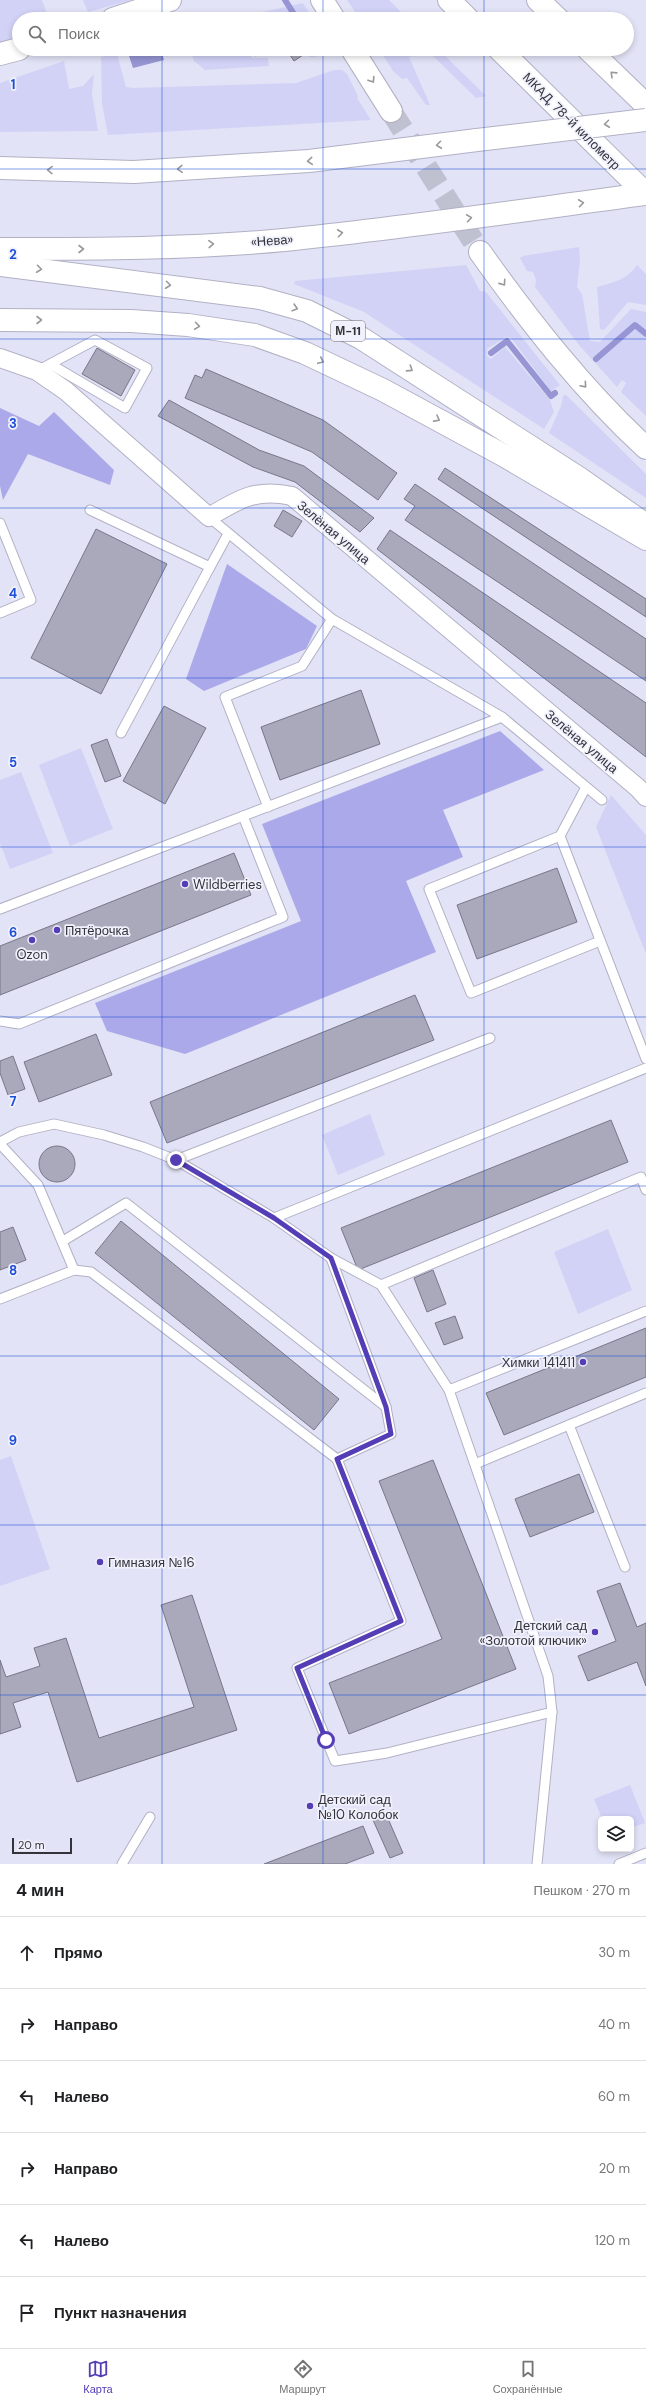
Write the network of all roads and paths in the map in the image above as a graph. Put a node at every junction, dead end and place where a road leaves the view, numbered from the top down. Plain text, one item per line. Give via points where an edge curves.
1 (170, 0) edge
2 (322, 0) edge
3 (449, 0) edge
4 (538, 0) edge
5 (134, 12) edge
6 (330, 12) edge
7 (461, 12) edge
8 (551, 12) edge
9 (12, 51) edge
10 (0, 54) edge
11 (356, 56) edge
12 (506, 56) edge
13 (595, 56) edge
14 (646, 106) edge
15 (391, 111) tunnel mouth
16 (646, 120) edge
17 (0, 168) edge
18 (646, 194) edge
19 (0, 249) edge
20 (480, 252) tunnel mouth
21 (0, 264) edge
22 (0, 320) edge
23 (0, 358) edge
24 (43, 368) junction
25 (646, 448) edge
26 (90, 510) dead end
27 (209, 517) junction
28 (0, 523) edge
29 (646, 525) edge
30 (228, 534) junction
31 (646, 539) edge
32 (210, 567) junction
33 (0, 613) edge
34 (332, 619) junction
35 (502, 717) junction
36 (121, 733) dead end
37 (586, 787) junction
38 (646, 797) edge
39 (602, 800) dead end
40 (268, 807) junction
41 (243, 816) junction
42 (560, 836) junction
43 (0, 909) edge
44 (600, 941) junction
45 (0, 1021) edge
46 (490, 1038) dead end
47 (646, 1059) edge
48 (646, 1068) edge
49 (0, 1143) edge
50 (176, 1160) junction
51 (646, 1190) edge
52 (274, 1218) junction
53 (63, 1241) junction
54 (331, 1258) junction
55 (74, 1270) junction
56 (381, 1286) junction
57 (0, 1299) edge
58 (646, 1311) edge
59 (449, 1390) junction
60 (646, 1393) edge
61 (386, 1407) junction
62 (569, 1425) junction
63 (337, 1459) junction
64 (475, 1464) junction
65 (625, 1567) dead end
66 (552, 1712) junction
67 (150, 1817) dead end
68 (646, 1853) edge
69 (122, 1864) edge
70 (537, 1864) edge
71 (619, 1864) edge

1 - 5 main road
2 - 6 main road
3 - 7 main road
4 - 8 main road
9 - 10 main road
11 -> 15 main road
12 - 18 main road, МКАД, 78-й километр
14 -> 13 main road
16 -> 17 main road, bridge via 309,161 150,171
19 -> 18 main road, «Нева» via 130,249 282,240
20 -> 25 main road via 529,320 587,389
21 -> 29 main road, М-11 via 260,298 307,311 361,338 579,478
22 -> 31 main road via 131,321 188,325 254,335 305,353 382,390 503,455
23 - 24 street
24 - 24 lane via 96,340 147,368 125,408
24 - 27 street
26 - 32 lane
27 - 30 lane
27 - 38 street, Зелёная улица via 247,497 274,492 292,496
28 - 33 lane via 30,600
30 - 32 lane
30 - 34 lane
32 - 36 lane
34 - 35 lane
34 - 40 lane via 302,666 225,697
35 - 37 lane
35 - 40 lane
37 - 39 lane
37 - 42 lane
40 - 41 lane
41 - 43 lane
41 - 45 lane via 283,917 19,1024
42 - 44 lane
42 - 44 lane via 429,889 471,993
44 - 47 lane
46 - 50 lane
48 - 52 lane
49 - 50 lane via 19,1132 54,1124 143,1146
49 - 53 lane via 38,1185
50 - 52 lane
51 - 56 lane via 641,1177
52 - 54 lane
53 - 55 lane
53 - 61 lane via 126,1203
54 - 56 lane
54 - 61 lane
55 - 57 lane
55 - 63 lane via 91,1272
56 - 59 lane
58 - 59 lane
59 - 64 lane
60 - 62 lane
61 - 63 lane via 391,1434
62 - 64 lane
62 - 65 lane
63 - 66 lane via 401,1621 297,1668 335,1762 387,1753
64 - 66 lane via 548,1676
66 - 70 lane
67 - 69 lane
68 - 71 lane

